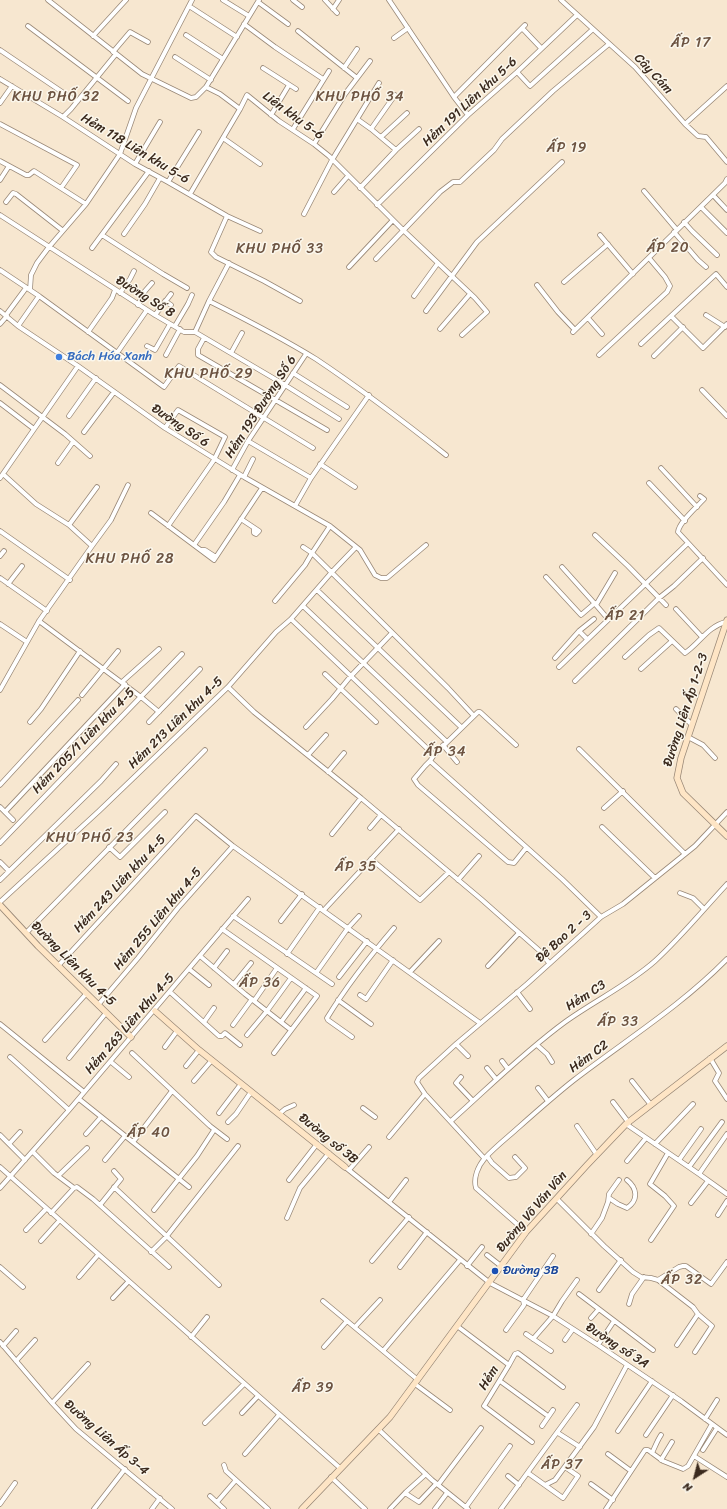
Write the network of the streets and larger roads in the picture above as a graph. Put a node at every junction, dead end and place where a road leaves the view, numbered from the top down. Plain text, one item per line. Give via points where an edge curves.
1 (48, 0) edge
2 (126, 0) edge
3 (192, 0) edge
4 (223, 0) edge
5 (293, 0) edge
6 (325, 0) edge
7 (339, 0) edge
8 (389, 0) edge
9 (561, 0) edge
10 (259, 1) edge
11 (189, 6) junction
12 (302, 7) dead end
13 (333, 8) junction
14 (337, 13) dead end
15 (578, 15) junction
16 (250, 16) junction
17 (244, 24) junction
18 (288, 24) dead end
19 (28, 26) dead end
20 (408, 28) junction
21 (592, 30) junction
22 (298, 31) dead end
23 (186, 35) dead end
24 (93, 36) junction
25 (237, 36) junction
26 (394, 38) dead end
27 (148, 42) dead end
28 (608, 44) junction
29 (542, 48) junction
30 (357, 49) dead end
31 (0, 50) edge
32 (114, 53) junction
33 (175, 58) dead end
34 (223, 59) junction
35 (370, 61) dead end
36 (263, 68) dead end
37 (344, 68) junction
38 (329, 71) dead end
39 (517, 72) junction
40 (97, 78) junction
41 (151, 78) junction
42 (357, 78) junction
43 (0, 79) edge
44 (323, 79) junction
45 (211, 80) junction
46 (379, 83) dead end
47 (289, 85) junction
48 (12, 86) junction
49 (727, 86) edge
50 (206, 87) junction
51 (296, 89) dead end
52 (395, 95) dead end
53 (454, 97) junction
54 (128, 101) dead end
55 (77, 102) junction
56 (0, 103) edge
57 (240, 109) junction
58 (407, 112) dead end
59 (271, 115) junction
60 (468, 115) junction
61 (62, 117) junction
62 (357, 119) junction
63 (160, 122) dead end
64 (0, 124) edge
65 (685, 124) junction
66 (293, 129) junction
67 (371, 129) junction
68 (419, 129) dead end
69 (199, 132) dead end
70 (381, 137) junction
71 (223, 138) junction
72 (314, 144) junction
73 (396, 150) junction
74 (120, 154) junction
75 (332, 160) junction
76 (0, 161) edge
77 (562, 162) dead end
78 (727, 162) edge
79 (136, 164) junction
80 (260, 164) dead end
81 (9, 166) junction
82 (148, 171) junction
83 (348, 176) junction
84 (160, 178) junction
85 (727, 179) edge
86 (0, 180) edge
87 (168, 182) junction
88 (62, 188) junction
89 (360, 188) junction
90 (644, 191) dead end
91 (334, 192) dead end
92 (190, 194) junction
93 (713, 195) junction
94 (6, 202) dead end
95 (86, 204) junction
96 (377, 205) junction
97 (700, 206) junction
98 (727, 210) edge
99 (304, 214) dead end
100 (0, 215) edge
101 (227, 216) junction
102 (393, 220) junction
103 (684, 222) junction
104 (62, 230) junction
105 (403, 230) junction
106 (260, 231) dead end
107 (676, 231) junction
108 (124, 234) dead end
109 (727, 234) edge
110 (600, 235) dead end
111 (102, 236) junction
112 (608, 244) junction
113 (49, 247) junction
114 (92, 248) dead end
115 (717, 255) dead end
116 (649, 258) junction
117 (376, 259) dead end
118 (228, 263) junction
119 (438, 263) junction
120 (349, 267) dead end
121 (706, 267) dead end
122 (0, 270) edge
123 (134, 271) dead end
124 (632, 274) junction
125 (452, 276) junction
126 (564, 282) dead end
127 (152, 283) dead end
128 (537, 284) dead end
129 (727, 287) edge
130 (188, 288) dead end
131 (28, 289) junction
132 (117, 292) junction
133 (171, 294) dead end
134 (470, 294) junction
135 (192, 295) dead end
136 (39, 296) junction
137 (414, 296) dead end
138 (165, 301) junction
139 (209, 301) junction
140 (300, 301) dead end
141 (138, 305) junction
142 (171, 305) dead end
143 (147, 310) junction
144 (0, 311) edge
145 (426, 311) dead end
146 (155, 315) junction
147 (706, 315) dead end
148 (6, 316) junction
149 (672, 316) junction
150 (588, 318) junction
151 (0, 324) edge
152 (170, 324) junction
153 (18, 326) junction
154 (174, 326) junction
155 (726, 326) edge
156 (682, 327) junction
157 (440, 328) dead end
158 (180, 329) junction
159 (88, 332) junction
160 (195, 332) junction
161 (242, 333) dead end
162 (602, 334) dead end
163 (462, 335) dead end
164 (204, 338) junction
165 (641, 344) dead end
166 (147, 346) dead end
167 (117, 353) junction
168 (231, 353) junction
169 (306, 354) junction
170 (166, 355) dead end
171 (599, 355) dead end
172 (654, 356) dead end
173 (78, 366) junction
174 (293, 373) junction
175 (96, 378) junction
176 (0, 385) edge
177 (285, 385) junction
178 (702, 390) dead end
179 (114, 392) junction
180 (368, 395) junction
181 (275, 400) junction
182 (0, 403) edge
183 (347, 407) dead end
184 (69, 416) dead end
185 (264, 416) junction
186 (727, 416) edge
187 (42, 417) junction
188 (339, 419) dead end
189 (164, 428) junction
190 (34, 429) junction
191 (327, 430) dead end
192 (84, 432) dead end
193 (248, 441) junction
194 (73, 442) junction
195 (313, 448) dead end
196 (446, 455) dead end
197 (90, 456) dead end
198 (253, 459) dead end
199 (214, 460) junction
200 (58, 462) dead end
201 (320, 464) junction
202 (660, 468) dead end
203 (232, 470) junction
204 (1, 476) edge
205 (242, 476) junction
206 (310, 478) junction
207 (649, 483) dead end
208 (128, 485) dead end
209 (97, 487) dead end
210 (355, 487) dead end
211 (262, 488) junction
212 (700, 496) dead end
213 (295, 506) junction
214 (697, 507) junction
215 (151, 513) dead end
216 (241, 519) junction
217 (685, 520) junction
218 (69, 525) junction
219 (168, 526) junction
220 (330, 526) junction
221 (254, 528) dead end
222 (0, 531) edge
223 (595, 535) dead end
224 (688, 543) junction
225 (194, 545) junction
226 (426, 545) dead end
227 (92, 546) junction
228 (303, 547) dead end
229 (356, 547) junction
230 (4, 551) dead end
231 (312, 553) junction
232 (0, 556) edge
233 (702, 558) junction
234 (22, 566) dead end
235 (562, 567) dead end
236 (331, 573) junction
237 (615, 573) dead end
238 (546, 577) dead end
239 (0, 578) edge
240 (70, 580) junction
241 (8, 584) junction
242 (646, 584) junction
243 (727, 585) edge
244 (316, 590) junction
245 (659, 598) junction
246 (275, 601) dead end
247 (595, 604) junction
248 (666, 605) dead end
249 (302, 606) junction
250 (676, 609) dead end
251 (46, 611) junction
252 (291, 619) junction
253 (594, 619) dead end
254 (608, 619) junction
255 (39, 621) junction
256 (727, 621) edge
257 (0, 624) edge
258 (579, 631) junction
259 (392, 633) junction
260 (702, 637) junction
261 (587, 640) junction
262 (672, 641) junction
263 (27, 642) junction
264 (378, 647) junction
265 (159, 649) dead end
266 (80, 651) junction
267 (118, 651) dead end
268 (182, 654) dead end
269 (625, 657) dead end
270 (555, 658) dead end
271 (364, 663) junction
272 (559, 667) dead end
273 (103, 668) junction
274 (641, 668) dead end
275 (200, 669) dead end
276 (325, 674) dead end
277 (350, 677) junction
278 (575, 681) dead end
279 (124, 683) junction
280 (228, 687) junction
281 (340, 689) junction
282 (0, 690) edge
283 (82, 695) dead end
284 (141, 697) junction
285 (78, 700) dead end
286 (676, 709) dead end
287 (159, 712) junction
288 (474, 716) junction
289 (30, 722) dead end
290 (149, 722) dead end
291 (376, 722) dead end
292 (692, 725) junction
293 (306, 727) dead end
294 (461, 727) junction
295 (326, 735) dead end
296 (688, 737) junction
297 (445, 743) junction
298 (516, 745) dead end
299 (579, 749) dead end
300 (205, 750) dead end
301 (344, 753) dead end
302 (308, 755) junction
303 (434, 755) junction
304 (716, 758) dead end
305 (430, 761) junction
306 (457, 762) dead end
307 (116, 764) dead end
308 (328, 772) junction
309 (0, 785) edge
310 (623, 791) junction
311 (361, 798) junction
312 (0, 807) edge
313 (604, 808) dead end
314 (5, 812) junction
315 (165, 812) dead end
316 (727, 812) edge
317 (381, 815) junction
318 (13, 820) dead end
319 (715, 825) junction
320 (602, 827) dead end
321 (370, 828) dead end
322 (399, 830) junction
323 (332, 834) dead end
324 (727, 836) edge
325 (0, 843) edge
326 (233, 846) junction
327 (109, 847) junction
328 (526, 848) junction
329 (685, 854) junction
330 (479, 856) dead end
331 (371, 859) junction
332 (0, 862) edge
333 (9, 871) junction
334 (449, 872) junction
335 (655, 878) junction
336 (0, 880) edge
337 (458, 880) junction
338 (727, 884) edge
339 (680, 893) dead end
340 (302, 894) junction
341 (248, 899) dead end
342 (0, 903) edge
343 (322, 909) junction
344 (704, 909) junction
345 (233, 916) junction
346 (360, 916) dead end
347 (601, 917) junction
348 (281, 921) dead end
349 (348, 928) junction
350 (394, 928) dead end
351 (222, 929) junction
352 (26, 933) junction
353 (519, 933) junction
354 (439, 940) dead end
355 (367, 941) junction
356 (377, 948) junction
357 (227, 951) dead end
358 (287, 954) junction
359 (200, 956) junction
360 (727, 959) edge
361 (393, 960) junction
362 (251, 963) dead end
363 (549, 963) junction
364 (58, 966) junction
365 (488, 966) dead end
366 (214, 968) junction
367 (277, 968) junction
368 (190, 969) junction
369 (410, 972) junction
370 (316, 973) junction
371 (339, 976) dead end
372 (291, 978) junction
373 (234, 984) junction
374 (332, 984) dead end
375 (209, 985) dead end
376 (306, 988) junction
377 (170, 992) junction
378 (517, 992) junction
379 (86, 994) junction
380 (360, 995) dead end
381 (253, 1000) junction
382 (338, 1000) junction
383 (98, 1005) junction
384 (214, 1008) dead end
385 (530, 1009) dead end
386 (154, 1011) junction
387 (267, 1011) junction
388 (106, 1013) junction
389 (204, 1022) junction
390 (281, 1022) junction
391 (480, 1023) junction
392 (0, 1024) edge
393 (371, 1024) dead end
394 (233, 1026) dead end
395 (291, 1030) junction
396 (177, 1032) junction
397 (247, 1035) dead end
398 (131, 1037) junction
399 (352, 1037) dead end
400 (45, 1040) dead end
401 (456, 1044) junction
402 (240, 1045) dead end
403 (537, 1045) junction
404 (727, 1046) edge
405 (165, 1047) dead end
406 (199, 1050) junction
407 (132, 1053) dead end
408 (274, 1053) dead end
409 (468, 1056) dead end
410 (10, 1058) dead end
411 (69, 1058) dead end
412 (710, 1058) junction
413 (212, 1060) junction
414 (502, 1061) dead end
415 (111, 1062) junction
416 (552, 1062) dead end
417 (186, 1066) dead end
418 (487, 1068) dead end
419 (508, 1069) junction
420 (461, 1077) dead end
421 (129, 1078) dead end
422 (496, 1079) junction
423 (632, 1081) dead end
424 (194, 1082) dead end
425 (241, 1084) junction
426 (538, 1088) dead end
427 (172, 1091) junction
428 (84, 1092) junction
429 (251, 1092) junction
430 (425, 1094) junction
431 (79, 1099) junction
432 (727, 1099) edge
433 (473, 1101) junction
434 (548, 1101) junction
435 (613, 1102) dead end
436 (693, 1104) dead end
437 (294, 1105) dead end
438 (651, 1105) junction
439 (363, 1108) dead end
440 (69, 1110) junction
441 (219, 1113) dead end
442 (279, 1114) junction
443 (101, 1117) junction
444 (375, 1117) dead end
445 (228, 1122) dead end
446 (451, 1122) junction
447 (722, 1122) dead end
448 (628, 1124) junction
449 (577, 1126) dead end
450 (701, 1128) dead end
451 (214, 1130) junction
452 (20, 1132) dead end
453 (86, 1134) dead end
454 (727, 1134) edge
455 (0, 1135) edge
456 (125, 1136) junction
457 (389, 1137) dead end
458 (646, 1138) junction
459 (227, 1139) dead end
460 (133, 1142) junction
461 (10, 1144) junction
462 (317, 1144) junction
463 (655, 1144) junction
464 (238, 1146) dead end
465 (369, 1147) dead end
466 (87, 1148) dead end
467 (33, 1152) junction
468 (329, 1153) junction
469 (668, 1153) junction
470 (597, 1155) junction
471 (485, 1157) junction
472 (515, 1157) dead end
473 (25, 1160) junction
474 (105, 1160) dead end
475 (679, 1160) junction
476 (627, 1162) dead end
477 (0, 1167) edge
478 (689, 1167) junction
479 (347, 1169) junction
480 (114, 1171) dead end
481 (699, 1174) junction
482 (58, 1176) junction
483 (10, 1177) junction
484 (179, 1179) junction
485 (289, 1180) dead end
486 (406, 1180) dead end
487 (619, 1180) dead end
488 (627, 1180) dead end
489 (708, 1181) junction
490 (114, 1187) junction
491 (189, 1187) dead end
492 (0, 1188) edge
493 (74, 1188) junction
494 (727, 1194) edge
495 (609, 1198) junction
496 (557, 1199) junction
497 (727, 1201) edge
498 (389, 1202) junction
499 (692, 1203) dead end
500 (100, 1205) junction
501 (46, 1209) junction
502 (154, 1210) dead end
503 (51, 1213) junction
504 (718, 1215) dead end
505 (287, 1218) dead end
506 (409, 1218) junction
507 (59, 1221) junction
508 (26, 1230) dead end
509 (427, 1232) junction
510 (526, 1232) junction
511 (591, 1234) junction
512 (166, 1237) junction
513 (651, 1240) dead end
514 (41, 1241) dead end
515 (482, 1247) dead end
516 (151, 1252) junction
517 (98, 1255) junction
518 (487, 1255) dead end
519 (553, 1256) dead end
520 (460, 1260) junction
521 (621, 1260) junction
522 (372, 1261) dead end
523 (727, 1262) edge
524 (467, 1266) junction
525 (501, 1266) junction
526 (0, 1267) edge
527 (169, 1267) dead end
528 (400, 1267) dead end
529 (79, 1277) dead end
530 (644, 1277) junction
531 (577, 1280) dead end
532 (658, 1280) junction
533 (128, 1282) junction
534 (490, 1282) junction
535 (219, 1285) dead end
536 (23, 1287) dead end
537 (599, 1290) dead end
538 (579, 1294) dead end
539 (113, 1298) dead end
540 (380, 1300) dead end
541 (523, 1300) junction
542 (323, 1301) dead end
543 (629, 1304) dead end
544 (598, 1310) junction
545 (698, 1314) junction
546 (553, 1316) junction
547 (207, 1317) dead end
548 (591, 1318) dead end
549 (347, 1321) junction
550 (614, 1321) junction
551 (457, 1326) junction
552 (355, 1328) junction
553 (573, 1329) junction
554 (506, 1330) dead end
555 (16, 1331) dead end
556 (526, 1334) dead end
557 (191, 1337) junction
558 (533, 1339) junction
559 (35, 1340) dead end
560 (565, 1340) dead end
561 (1, 1344) edge
562 (598, 1345) junction
563 (677, 1345) dead end
564 (324, 1347) dead end
565 (653, 1350) dead end
566 (383, 1351) junction
567 (551, 1351) dead end
568 (695, 1352) dead end
569 (16, 1361) junction
570 (88, 1364) dead end
571 (509, 1365) junction
572 (628, 1365) junction
573 (500, 1381) junction
574 (652, 1381) junction
575 (416, 1382) junction
576 (244, 1384) junction
577 (562, 1387) dead end
578 (673, 1395) junction
579 (258, 1396) junction
580 (717, 1400) dead end
581 (52, 1403) junction
582 (577, 1405) dead end
583 (450, 1410) dead end
584 (554, 1410) dead end
585 (242, 1413) dead end
586 (279, 1415) junction
587 (548, 1416) junction
588 (705, 1419) junction
589 (205, 1423) dead end
590 (712, 1424) junction
591 (542, 1426) dead end
592 (481, 1428) dead end
593 (718, 1428) junction
594 (378, 1429) junction
595 (618, 1431) dead end
596 (558, 1433) junction
597 (646, 1435) dead end
598 (661, 1435) dead end
599 (727, 1435) edge
600 (532, 1442) dead end
601 (672, 1442) dead end
602 (510, 1446) dead end
603 (580, 1447) junction
604 (703, 1450) dead end
605 (652, 1453) junction
606 (245, 1454) dead end
607 (608, 1454) dead end
608 (694, 1456) junction
609 (661, 1460) junction
610 (224, 1465) dead end
611 (565, 1467) junction
612 (340, 1468) junction
613 (126, 1469) junction
614 (727, 1470) edge
615 (631, 1471) junction
616 (528, 1473) junction
617 (426, 1474) junction
618 (508, 1476) dead end
619 (725, 1476) edge
620 (331, 1477) junction
621 (236, 1480) junction
622 (15, 1483) dead end
623 (591, 1484) dead end
624 (437, 1485) junction
625 (519, 1485) junction
626 (545, 1485) junction
627 (405, 1492) junction
628 (447, 1493) junction
629 (210, 1496) dead end
630 (160, 1498) junction
631 (613, 1500) junction
632 (217, 1502) junction
633 (0, 1504) edge
634 (467, 1508) edge
635 (94, 1509) edge
636 (152, 1509) edge
637 (170, 1509) edge
638 (224, 1509) edge
639 (268, 1509) edge
640 (302, 1509) edge
641 (365, 1509) edge
642 (390, 1509) edge
643 (435, 1509) edge
644 (501, 1509) edge
645 (607, 1509) edge

1 - 24 street
2 - 24 street
3 - 11 street
4 - 16 street
5 - 12 street
6 - 13 street
7 - 13 street
8 - 20 street
9 - 15 street, Cây Cám
10 - 16 street
10 - 18 street
11 - 25 street
11 - 41 street
13 - 14 street
15 - 21 street, Cây Cám
15 - 29 street, Hẻm 191 Liên khu 5-6
16 - 17 street
17 - 25 street
17 - 44 street
19 - 40 street
20 - 26 street
20 - 53 street
21 - 28 street, Cây Cám
21 - 39 street via 530,86
22 - 37 street
23 - 34 street
24 - 32 street
25 - 34 street
27 - 32 street, Hẻm 118 Liên khu 5-6 via 130,32
28 - 65 street, Cây Cám via 635,67
28 - 105 street via 553,91 460,182 453,182 440,192
29 - 39 street, Hẻm 191 Liên khu 5-6
29 - 53 street via 523,27
30 - 37 street
31 - 55 street
32 - 40 street, Hẻm 118 Liên khu 5-6
32 - 41 street
33 - 45 street
34 - 45 street
35 - 42 street
36 - 47 street
37 - 42 street
38 - 44 street
39 - 60 street, Hẻm 191 Liên khu 5-6
40 - 54 street
40 - 55 street, Hẻm 118 Liên khu 5-6
41 - 50 street via 191,98 196,97
41 - 74 street via 133,114
42 - 72 street
43 - 48 street
44 - 66 street
45 - 50 street
46 - 62 street
47 - 51 street
47 - 59 street
48 - 56 street
48 - 61 street
49 - 65 street
50 - 57 street
52 - 67 street
53 - 60 street
55 - 61 street, Hẻm 118 Liên khu 5-6
57 - 59 street, Liên khu 5-6 via 247,95
57 - 71 street
58 - 70 street
59 - 66 street, Liên khu 5-6
60 - 96 street, Hẻm 191 Liên khu 5-6
61 - 74 street, Hẻm 118 Liên khu 5-6
62 - 67 street
62 - 75 street
63 - 79 street
64 - 88 street via 77,165
65 - 78 street, Cây Cám via 698,136 706,137
66 - 72 street, Liên khu 5-6
67 - 70 street
68 - 73 street
69 - 87 street
70 - 73 street
71 - 80 street
71 - 92 street
72 - 75 street, Liên khu 5-6
73 - 89 street
74 - 79 street, Hẻm 118 Liên khu 5-6
74 - 95 street
75 - 83 street, Liên khu 5-6
75 - 99 street
76 - 81 street
77 - 125 street via 477,242
79 - 82 street, Hẻm 118 Liên khu 5-6
81 - 86 street
81 - 88 street via 26,175 34,171
82 - 84 street, Hẻm 118 Liên khu 5-6
82 - 111 street
83 - 89 street, Liên khu 5-6
83 - 91 street
84 - 87 street, Hẻm 118 Liên khu 5-6
84 - 108 street
85 - 93 street
87 - 92 street, Hẻm 118 Liên khu 5-6
88 - 95 street
89 - 96 street, Liên khu 5-6
90 - 107 street
92 - 101 street, Hẻm 118 Liên khu 5-6
93 - 97 street
93 - 98 street
94 - 104 street via 13,193 16,194
95 - 104 street
96 - 102 street, Liên khu 5-6
97 - 103 street
97 - 109 street
100 - 113 street, Đường Số 8
101 - 106 street, Hẻm 118 Liên khu 5-6
101 - 118 street via 211,252
102 - 105 street, Liên khu 5-6
102 - 120 street
103 - 107 street
103 - 115 street
104 - 113 street
105 - 117 street
105 - 119 street, Liên khu 5-6
107 - 116 street
107 - 121 street via 692,254
110 - 112 street
111 - 114 street
111 - 130 street
112 - 124 street
112 - 126 street
113 - 131 street via 34,269
113 - 132 street, Đường Số 8
116 - 124 street
116 - 171 street via 670,286 667,292
118 - 139 street
118 - 140 street
119 - 125 street, Liên khu 5-6
119 - 137 street
122 - 131 street
123 - 132 street
124 - 150 street
125 - 134 street, Liên khu 5-6
125 - 145 street
127 - 141 street
128 - 150 street via 574,331
129 - 149 street via 716,274
131 - 136 street
131 - 148 street
132 - 141 street, Đường Số 8
132 - 159 street
133 - 138 street
134 - 157 street
134 - 163 street, Liên khu 5-6 via 487,312
135 - 154 street
136 - 153 street
136 - 159 street
138 - 142 street
138 - 146 street
139 - 160 street
139 - 169 street
141 - 143 street, Đường Số 8
143 - 146 street, Đường Số 8
143 - 167 street
144 - 148 street, Đường Số 6
146 - 152 street, Đường Số 8
147 - 155 street
148 - 151 street
148 - 153 street, Đường Số 6
149 - 156 street
149 - 165 street
150 - 162 street
152 - 154 street, Đường Số 8
152 - 166 street via 155,350
153 - 173 street, Đường Số 6
154 - 158 street, Đường Số 8
155 - 156 street via 703,348
156 - 172 street
158 - 160 street, Đường Số 8 via 184,332
158 - 170 street
159 - 167 street
160 - 164 street, Đường Số 8
161 - 168 street
164 - 168 street, Đường Số 8
164 - 181 street via 198,355
167 - 185 street via 164,387 179,366
168 - 177 street, Đường Số 8
169 - 174 street, Hẻm 193 Đường Số 6
169 - 180 street
173 - 175 street, Đường Số 6
173 - 187 street
174 - 177 street, Hẻm 193 Đường Số 6
174 - 183 street
175 - 179 street, Đường Số 6
175 - 184 street
176 - 187 street
177 - 181 street, Hẻm 193 Đường Số 6
177 - 188 street, Đường Số 8
178 - 186 street
179 - 189 street, Đường Số 6
179 - 192 street
180 - 196 street
180 - 201 street
181 - 185 street, Hẻm 193 Đường Số 6
181 - 191 street
182 - 190 street
185 - 193 street, Hẻm 193 Đường Số 6
185 - 195 street
187 - 190 street
187 - 194 street
189 - 199 street, Đường Số 6
189 - 199 street via 178,410 225,437
190 - 204 street
193 - 203 street, Hẻm 193 Đường Số 6
193 - 206 street
194 - 197 street
194 - 200 street
198 - 205 street
199 - 203 street, Đường Số 6
199 - 219 street
201 - 206 street
201 - 210 street
202 - 214 street
203 - 205 street, Đường Số 6
204 - 218 street via 36,504
205 - 211 street, Đường Số 6
205 - 225 street
206 - 213 street
207 - 217 street
208 - 227 street via 111,520
209 - 218 street
211 - 213 street, Đường Số 6
211 - 216 street
212 - 214 street via 704,499
213 - 220 street, Đường Số 6
214 - 217 street
215 - 219 street
216 - 221 street
216 - 225 street via 216,557
217 - 224 street via 678,532
218 - 227 street
219 - 225 street
220 - 229 street, Đường Số 6
220 - 231 street
222 - 240 street
223 - 242 street
224 - 233 street
224 - 242 street
226 - 229 street, Đường Số 6 via 387,578 375,575
227 - 240 street
228 - 231 street
229 - 236 street, Hẻm 213 Liên khu 4-5
230 - 232 street
231 - 236 street
231 - 246 street
233 - 243 street
233 - 245 street
234 - 241 street
235 - 247 street
236 - 244 street, Hẻm 213 Liên khu 4-5
236 - 259 street
237 - 247 street
238 - 247 street via 581,615
239 - 241 street
240 - 251 street
241 - 251 street
242 - 245 street
242 - 254 street
244 - 249 street, Hẻm 213 Liên khu 4-5
244 - 264 street
245 - 248 street
245 - 278 street
247 - 254 street
249 - 252 street, Hẻm 213 Liên khu 4-5
249 - 271 street
250 - 260 street
251 - 255 street
252 - 277 street
252 - 280 street, Hẻm 213 Liên khu 4-5 via 276,632
253 - 258 street
254 - 261 street
255 - 263 street
255 - 266 street
256 - 260 street
256 - 292 street, Đường Liên Ấp 1-2-3
257 - 263 street
258 - 261 street
258 - 270 street
259 - 264 street
259 - 288 street
260 - 262 street via 685,654
261 - 272 street
262 - 269 street via 659,628
262 - 274 street
263 - 282 street
264 - 271 street
264 - 294 street
265 - 279 street
266 - 273 street
266 - 289 street
267 - 273 street
268 - 284 street, Hẻm 205/1 Liên khu 4-5
271 - 277 street
271 - 297 street
273 - 279 street
273 - 283 street
275 - 287 street
276 - 281 street
277 - 281 street
277 - 303 street
279 - 284 street
279 - 314 street
280 - 302 street via 254,712
280 - 342 street, Hẻm 213 Liên khu 4-5
281 - 291 street
281 - 293 street
284 - 287 street
284 - 325 street, Hẻm 205/1 Liên khu 4-5
285 - 309 street
286 - 292 street
287 - 290 street
288 - 294 street
288 - 298 street via 480,712
292 - 296 street, Đường Liên Ấp 1-2-3
294 - 297 street
295 - 302 street
296 - 304 street via 703,745
296 - 319 street, Đường Liên Ấp 1-2-3 via 677,778 683,793
297 - 303 street
297 - 306 street
299 - 310 street
300 - 327 street
301 - 308 street
302 - 308 street
303 - 305 street
305 - 328 street
305 - 328 street via 414,779 418,785 508,862 514,863
307 - 333 street
308 - 311 street
310 - 313 street
310 - 329 street
311 - 317 street
311 - 323 street
312 - 314 street
314 - 318 street
315 - 327 street via 120,857
316 - 319 street, Đê Bao 2 - 3
317 - 321 street
317 - 322 street
319 - 324 street, Đường Liên Ấp 1-2-3
319 - 329 street, Đê Bao 2 - 3
320 - 335 street
322 - 331 street
322 - 334 street
326 - 340 street
326 - 364 street, Hẻm 243 Liên khu 4-5 via 196,816
326 - 383 street, Hẻm 255 Liên khu 4-5
327 - 352 street
328 - 347 street
329 - 335 street, Đê Bao 2 - 3
330 - 337 street
331 - 334 street via 420,900
331 - 343 street
332 - 333 street
333 - 336 street
334 - 337 street
335 - 347 street, Đê Bao 2 - 3 via 623,904
337 - 353 street
338 - 344 street, Hẻm C3
339 - 344 street via 693,898
340 - 343 street
340 - 348 street
341 - 345 street, Hẻm 263 Liên Khu 4-5
342 - 352 street, Đường Liên khu 4-5
343 - 349 street
343 - 358 street
344 - 403 street, Hẻm C3 via 682,934 637,976 565,1022
345 - 351 street, Hẻm 263 Liên Khu 4-5
345 - 358 street
346 - 349 street
347 - 363 street, Đê Bao 2 - 3
349 - 355 street
349 - 370 street
350 - 356 street
351 - 359 street, Hẻm 263 Liên Khu 4-5
351 - 367 street
352 - 364 street, Đường Liên khu 4-5
353 - 363 street via 541,952
353 - 365 street
354 - 369 street
355 - 356 street
355 - 371 street
356 - 361 street
356 - 382 street
357 - 366 street
358 - 370 street
359 - 366 street
359 - 368 street, Hẻm 263 Liên Khu 4-5
360 - 434 street, Hẻm C2 via 705,982
361 - 369 street
361 - 380 street via 366,999
362 - 373 street
363 - 378 street, Đê Bao 2 - 3
364 - 379 street, Đường Liên khu 4-5
366 - 373 street
367 - 372 street
367 - 381 street
368 - 375 street
368 - 377 street, Hẻm 263 Liên Khu 4-5
369 - 391 street
370 - 374 street
372 - 376 street
372 - 387 street
373 - 381 street
376 - 390 street
376 - 395 street via 318,996
377 - 386 street, Hẻm 263 Liên Khu 4-5
377 - 389 street
378 - 385 street
378 - 391 street, Đê Bao 2 - 3
379 - 383 street, Đường Liên khu 4-5
379 - 400 street
381 - 387 street
381 - 394 street
382 - 393 street
382 - 399 street via 327,1020
383 - 388 street, Đường Liên khu 4-5
384 - 389 street
386 - 396 street, Đường số 3B
386 - 398 street, Hẻm 263 Liên Khu 4-5
387 - 390 street
387 - 397 street
388 - 398 street, Đường Liên khu 4-5
388 - 411 street
389 - 402 street via 219,1036 225,1033
390 - 395 street
391 - 401 street, Đê Bao 2 - 3
392 - 428 street
395 - 408 street
396 - 405 street
396 - 406 street, Đường số 3B
398 - 415 street, Hẻm 263 Liên Khu 4-5
401 - 409 street
401 - 430 street, Đê Bao 2 - 3 via 426,1071 418,1082
403 - 416 street via 548,1054
403 - 419 street, Hẻm C3
404 - 412 street, Đường Võ Văn Vân
406 - 413 street, Đường số 3B
406 - 417 street
407 - 427 street
410 - 440 street
412 - 432 street via 719,1073 715,1081
412 - 438 street, Đường Võ Văn Vân
413 - 424 street
413 - 425 street, Đường số 3B
414 - 419 street
415 - 421 street
415 - 428 street, Hẻm 263 Liên Khu 4-5
418 - 422 street
419 - 422 street, Hẻm C3
420 - 433 street via 456,1083
422 - 433 street, Hẻm C3
423 - 438 street
425 - 429 street, Đường số 3B
425 - 441 street
426 - 434 street
427 - 451 street
427 - 460 street
428 - 431 street, Hẻm 263 Liên Khu 4-5
429 - 442 street, Đường số 3B
429 - 445 street
430 - 446 street
430 - 457 street
431 - 440 street, Hẻm 263 Liên Khu 4-5
431 - 443 street
433 - 446 street, Hẻm C3
434 - 471 street, Hẻm C2
435 - 448 street
436 - 463 street
437 - 442 street
438 - 448 street, Đường Võ Văn Vân
439 - 444 street
440 - 467 street, Hẻm 263 Liên Khu 4-5
442 - 462 street, Đường số 3B
443 - 453 street
443 - 456 street
446 - 471 street
447 - 478 street
448 - 458 street
448 - 470 street, Đường Võ Văn Vân
449 - 470 street
450 - 475 street
451 - 459 street
451 - 484 street
452 - 461 street
454 - 481 street
455 - 461 street
456 - 460 street
456 - 474 street
458 - 463 street
458 - 476 street
460 - 484 street
461 - 473 street
462 - 468 street, Đường số 3B
462 - 485 street
463 - 469 street
464 - 512 street
465 - 479 street
466 - 482 street
467 - 473 street, Hẻm 263 Liên Khu 4-5
467 - 482 street
468 - 479 street, Đường số 3B
468 - 505 street via 300,1188
469 - 475 street
469 - 513 street via 650,1184 674,1206
470 - 496 street, Đường Võ Văn Vân
471 - 472 street via 509,1178 516,1177 525,1168
471 - 510 street via 476,1174 476,1188
473 - 483 street, Hẻm 263 Liên Khu 4-5
475 - 478 street
477 - 483 street
478 - 481 street
479 - 498 street, Đường số 3B
480 - 490 street via 121,1179
481 - 489 street
482 - 493 street
483 - 492 street, Hẻm 263 Liên Khu 4-5
483 - 501 street
484 - 491 street
484 - 502 street
486 - 498 street
487 - 495 street
488 - 495 street via 634,1185 636,1195 631,1205 627,1208
489 - 494 street
489 - 499 street
490 - 500 street
490 - 512 street
493 - 500 street via 77,1187
493 - 503 street
495 - 511 street via 602,1218
496 - 510 street, Đường Võ Văn Vân
496 - 511 street
497 - 504 street
498 - 506 street, Đường số 3B
500 - 516 street
501 - 503 street
501 - 508 street
503 - 507 street
506 - 509 street, Đường số 3B
506 - 522 street
507 - 514 street
507 - 517 street
509 - 520 street, Đường số 3B
509 - 528 street
510 - 525 street, Đường Võ Văn Vân
511 - 521 street
512 - 516 street
512 - 535 street
515 - 524 street
516 - 527 street
517 - 529 street
517 - 533 street
518 - 525 street
519 - 541 street
520 - 524 street, Đường số 3B
520 - 566 street
521 - 530 street via 633,1272
521 - 537 street
523 - 532 street via 711,1284 686,1266 679,1266
524 - 534 street, Đường số 3B
525 - 534 street, Đường Võ Văn Vân
526 - 536 street
530 - 532 street
530 - 543 street via 632,1294
531 - 546 street
532 - 545 street via 693,1307
533 - 539 street
533 - 557 street
534 - 541 street, Đường số 3A
534 - 551 street, Đường Võ Văn Vân
538 - 544 street
540 - 552 street
541 - 546 street, Đường số 3A
541 - 554 street via 524,1305
542 - 549 street
544 - 548 street
544 - 550 street
545 - 563 street
545 - 568 street via 712,1326
546 - 553 street, Đường số 3A
546 - 558 street
547 - 557 street
549 - 552 street
549 - 564 street
550 - 562 street
550 - 565 street
551 - 571 street, Hẻm
551 - 575 street, Đường Võ Văn Vân
552 - 566 street
553 - 560 street
553 - 562 street, Đường số 3A
555 - 561 street
556 - 558 street
557 - 576 street
558 - 567 street
559 - 569 street
561 - 569 street, Đường Liên Ấp 3-4
562 - 572 street, Đường số 3A
566 - 575 street
569 - 581 street, Đường Liên Ấp 3-4
570 - 581 street
571 - 573 street, Hẻm
571 - 577 street via 518,1353
572 - 574 street, Đường số 3A
572 - 603 street via 594,1428
573 - 587 street
573 - 600 street, Hẻm via 484,1406
574 - 578 street, Đường số 3A
574 - 595 street
575 - 583 street
575 - 594 street, Đường Võ Văn Vân
576 - 579 street
576 - 589 street
578 - 588 street, Đường số 3A
578 - 597 street
579 - 585 street
579 - 586 street
580 - 588 street
581 - 613 street, Đường Liên Ấp 3-4 via 76,1429
582 - 596 street
584 - 587 street
586 - 606 street
586 - 612 street
587 - 591 street
588 - 590 street, Đường số 3A
590 - 593 street, Đường số 3A
590 - 608 street
592 - 624 street
593 - 599 street, Đường số 3A
593 - 604 street
594 - 612 street, Đường Võ Văn Vân
594 - 617 street
596 - 603 street
596 - 616 street
598 - 605 street
601 - 609 street
602 - 634 street
603 - 611 street
605 - 609 street
605 - 615 street via 645,1450
607 - 615 street
608 - 609 street via 683,1469
608 - 619 street
610 - 621 street via 226,1471
611 - 626 street via 555,1480
611 - 626 street via 578,1476 563,1498
612 - 620 street, Đường Võ Văn Vân
613 - 630 street, Đường Liên Ấp 3-4
613 - 635 street
614 - 619 street
615 - 631 street
616 - 625 street
616 - 626 street
617 - 624 street
617 - 627 street
618 - 625 street
620 - 640 street, Đường Võ Văn Vân
620 - 641 street
621 - 632 street
621 - 639 street
622 - 633 street
623 - 631 street
624 - 627 street via 419,1502
624 - 628 street
625 - 644 street
627 - 642 street
628 - 634 street
628 - 643 street
629 - 632 street
630 - 636 street
630 - 637 street, Đường Liên Ấp 3-4
631 - 645 street
632 - 638 street

